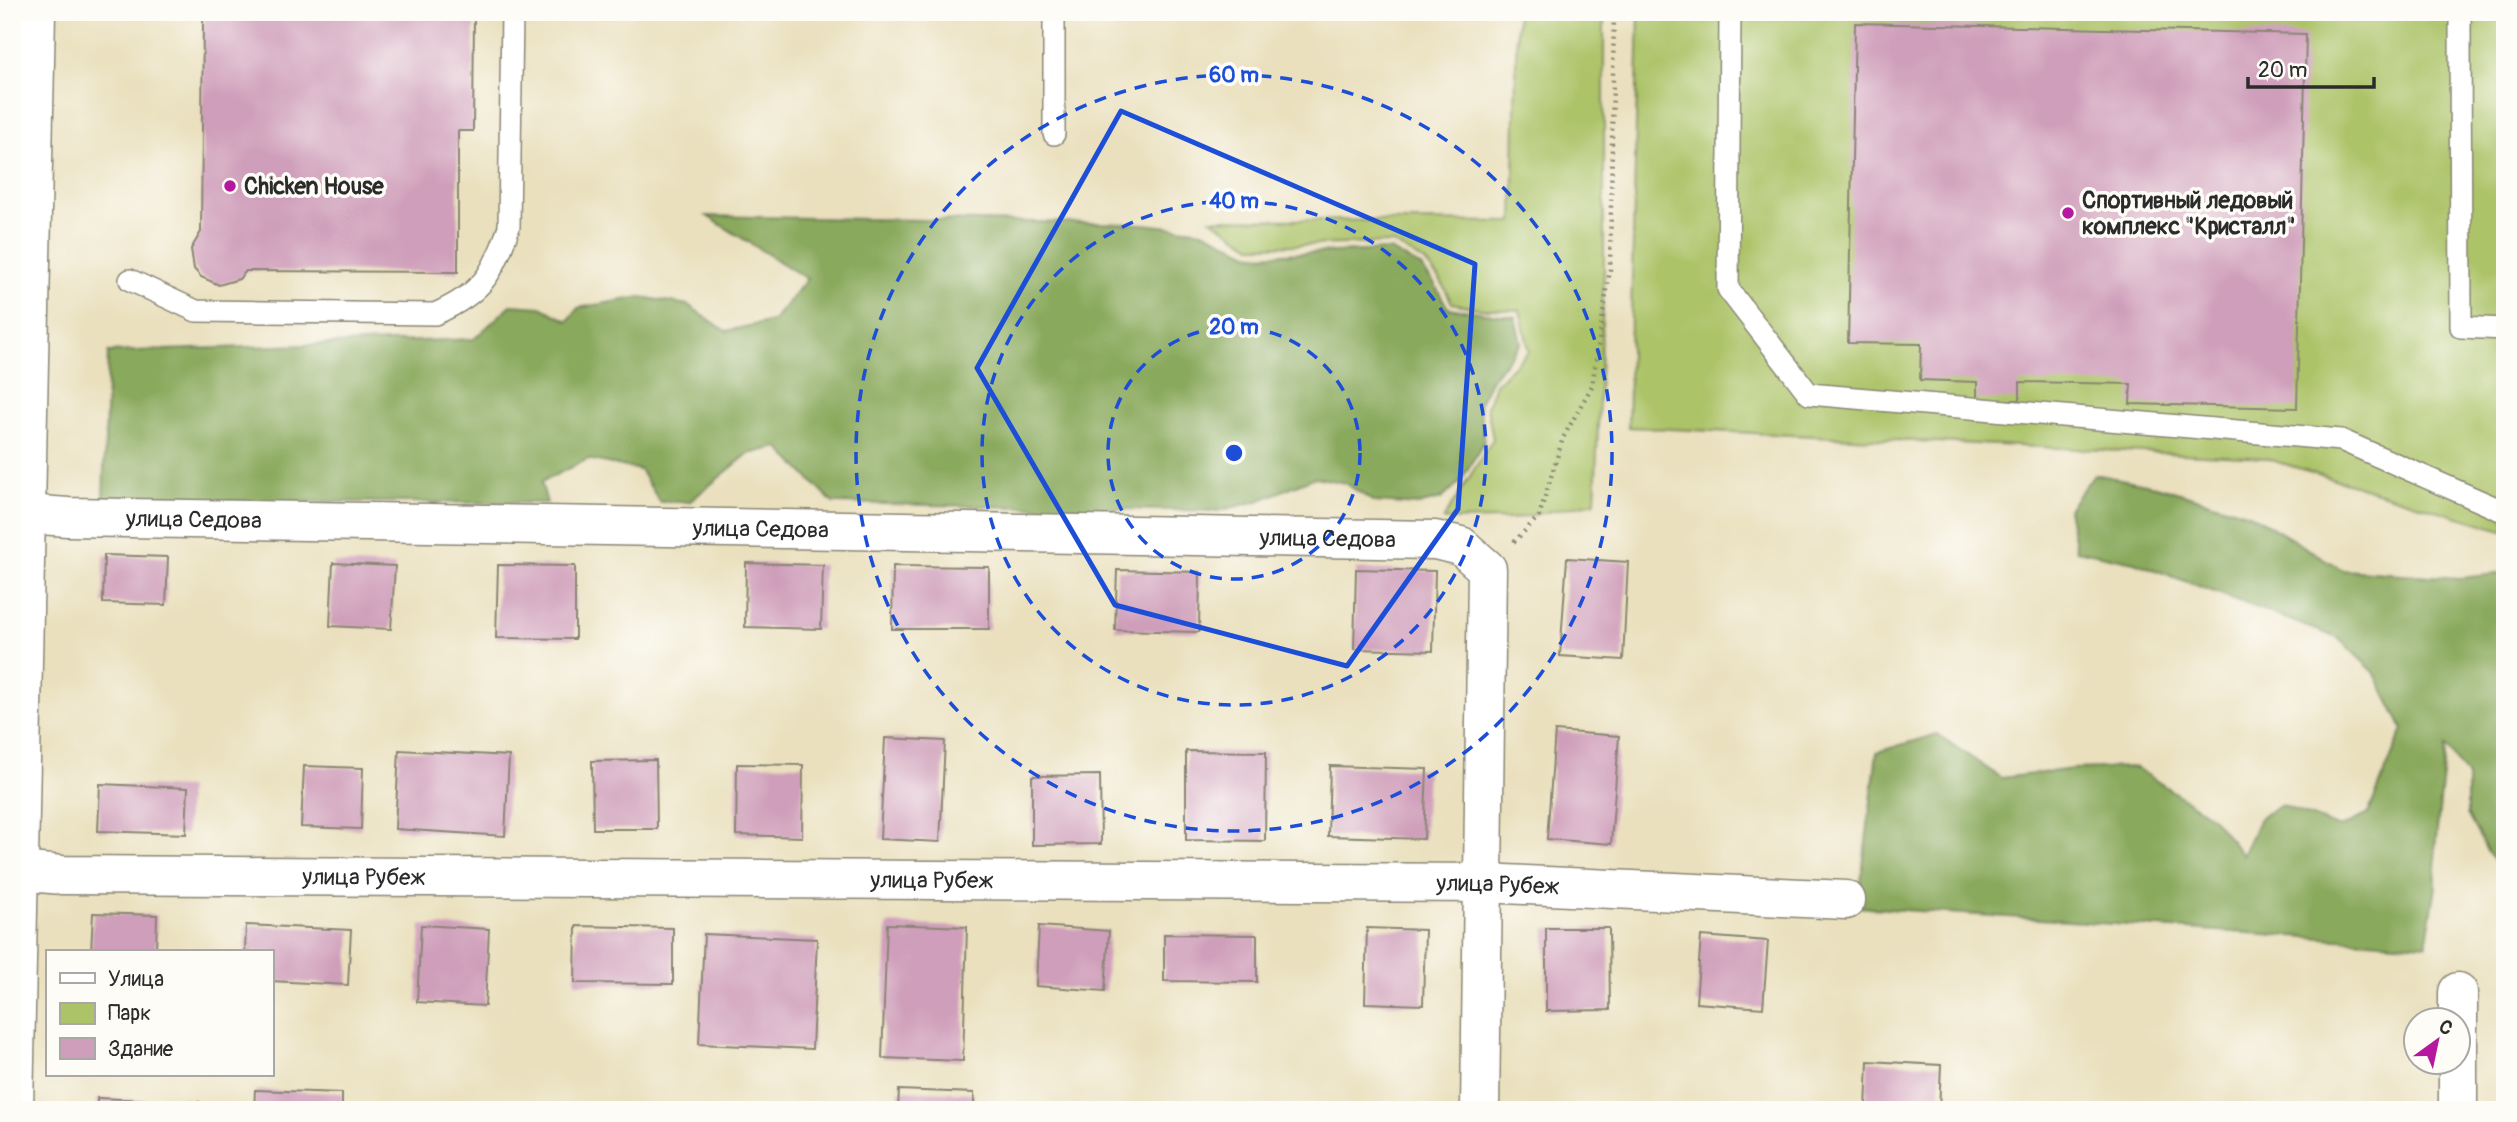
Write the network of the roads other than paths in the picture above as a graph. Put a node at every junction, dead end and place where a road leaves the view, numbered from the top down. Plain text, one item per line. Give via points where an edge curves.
1 (36, 12) edge
2 (512, 12) edge
3 (1054, 12) edge
4 (1730, 12) edge
5 (2460, 12) edge
6 (1054, 134) dead end
7 (130, 280) dead end
8 (2505, 329) edge
9 (2505, 512) edge
10 (26, 514) junction
11 (18, 871) junction
12 (1483, 883) junction
13 (1846, 900) dead end
14 (2458, 992) dead end
15 (14, 1110) edge
16 (1480, 1110) edge
17 (2458, 1110) edge

1 - 10 street
2 - 7 lane via 509,227 499,258 463,301 435,314 196,311
3 - 6 lane
4 - 9 lane via 1728,289 1809,394 2341,440
5 - 8 lane via 2461,327
10 - 11 street
10 - 12 street, улица Седова via 1435,540 1461,546 1486,569
11 - 12 street, улица Рубеж via 76,875
11 - 15 street
12 - 13 street, улица Рубеж
12 - 16 street
14 - 17 street

